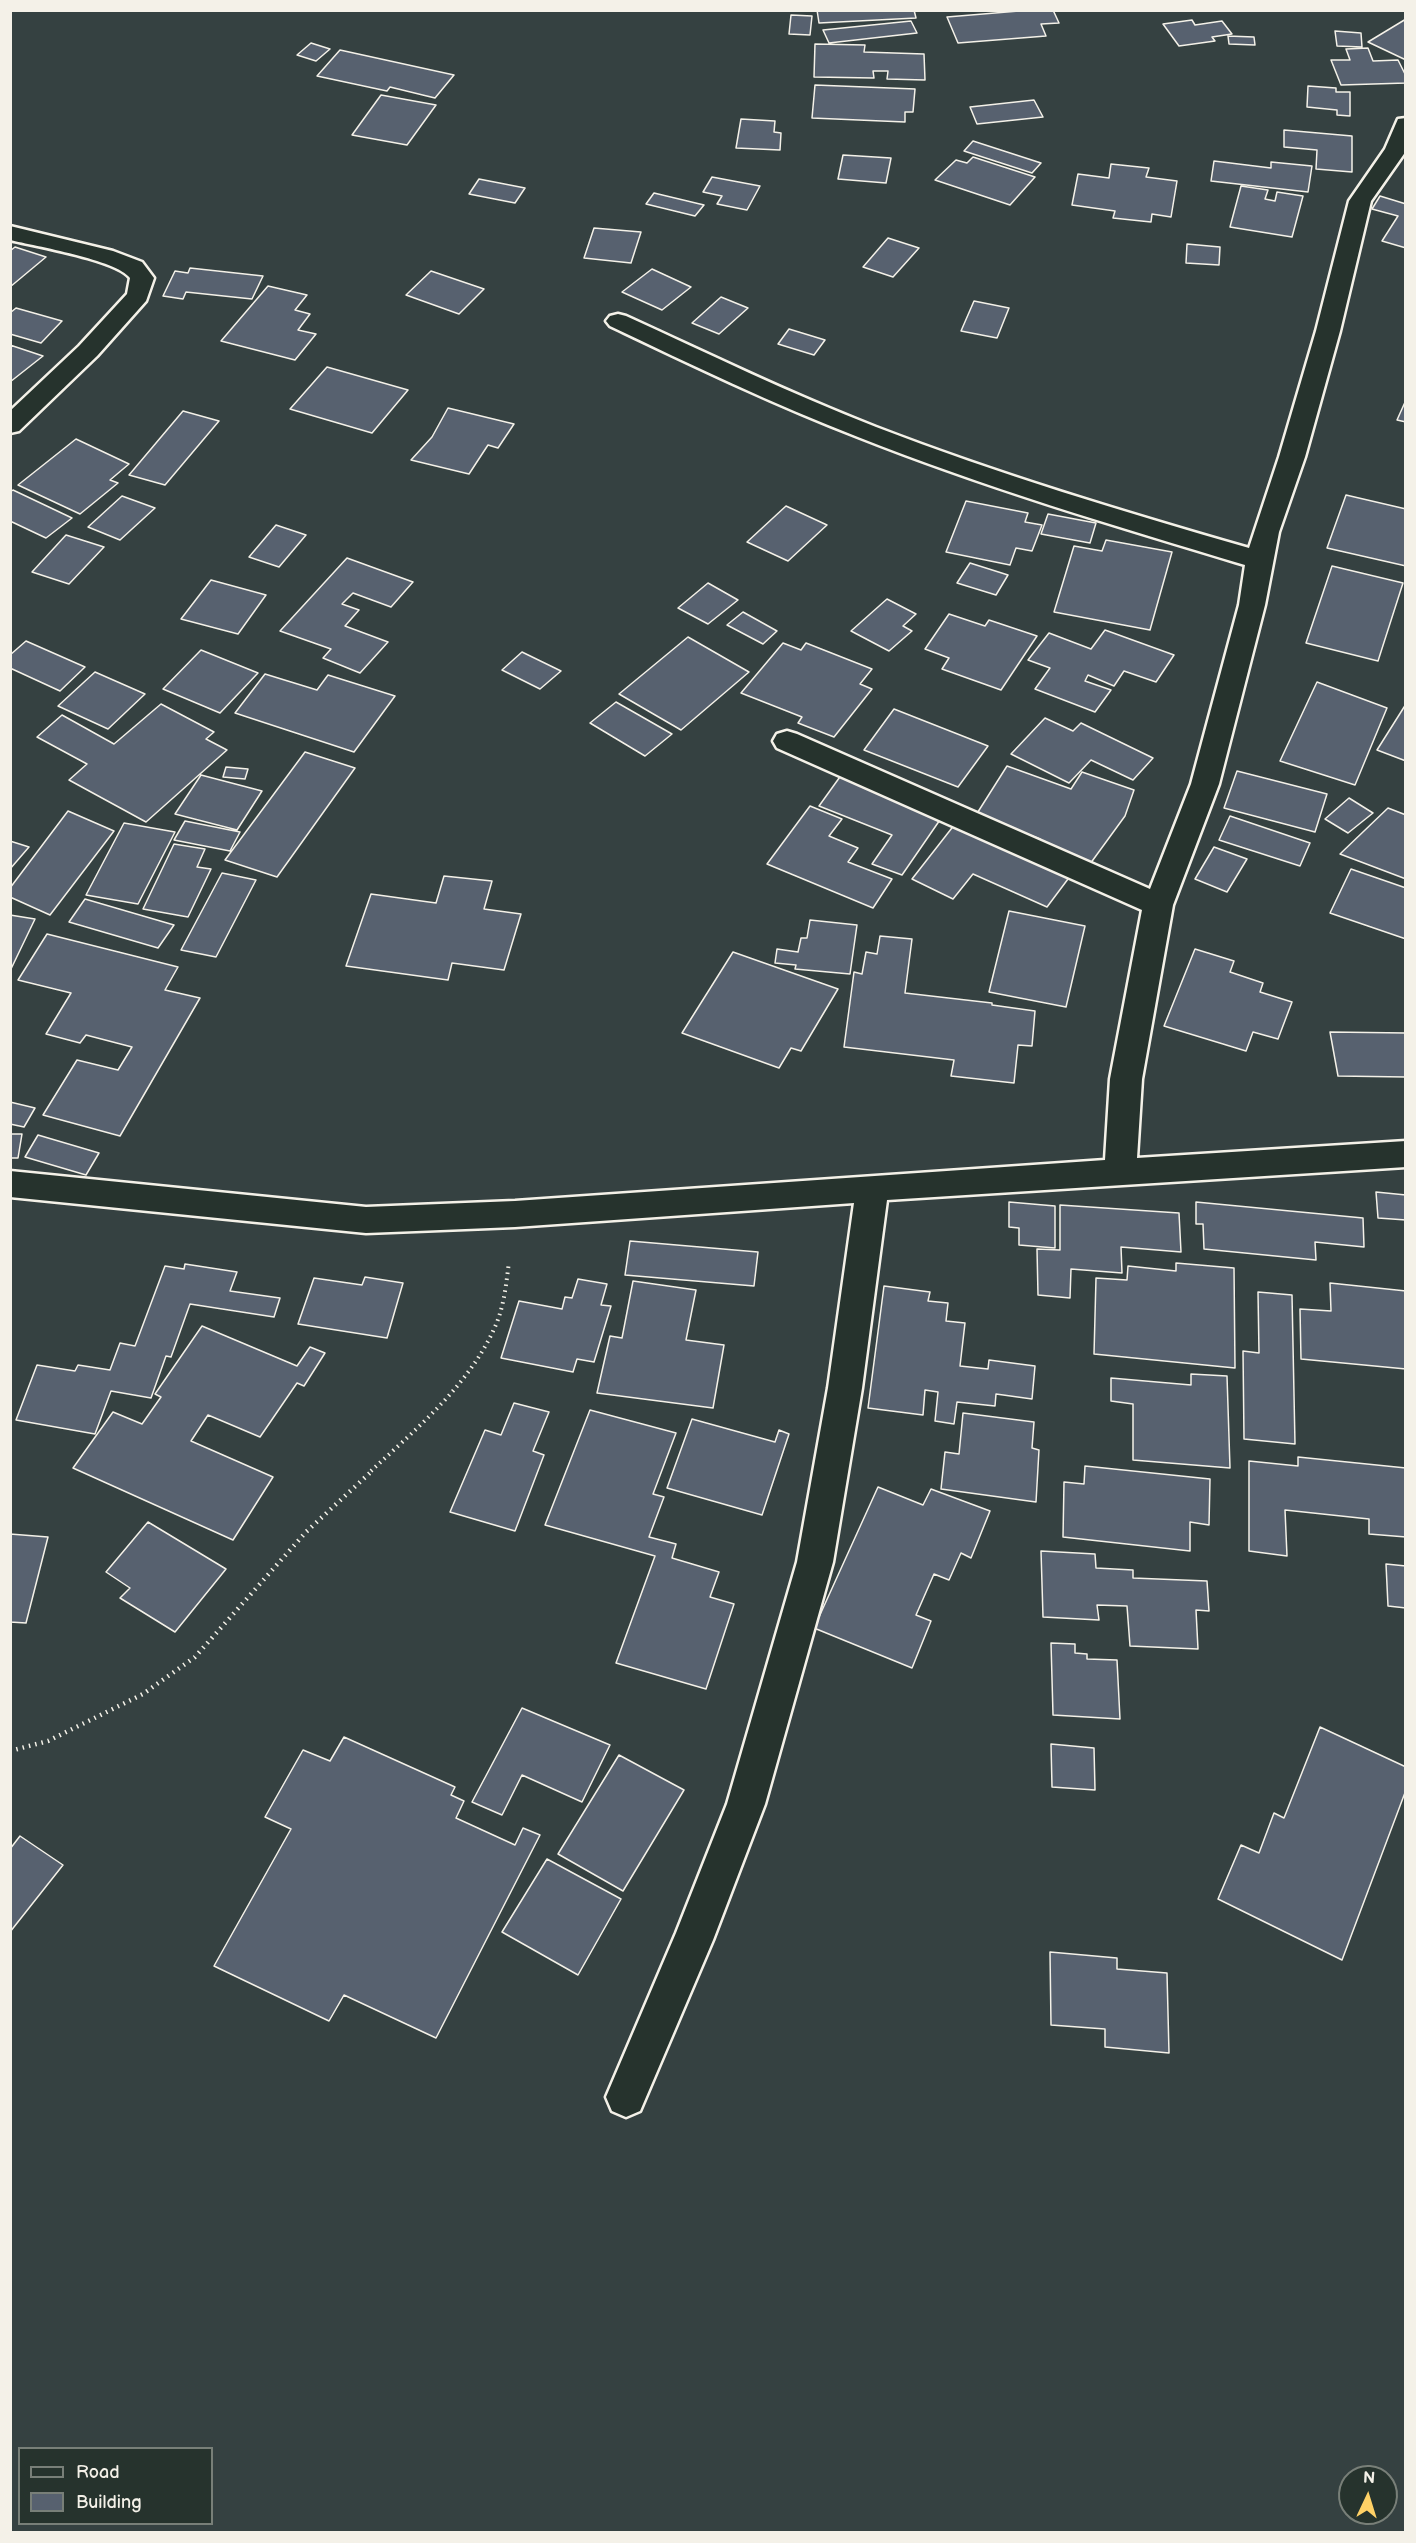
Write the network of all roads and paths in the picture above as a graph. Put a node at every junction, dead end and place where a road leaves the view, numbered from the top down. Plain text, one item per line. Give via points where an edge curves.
1 (1406, 124) edge
2 (10, 233) edge
3 (618, 321) dead end
4 (10, 425) edge
5 (1259, 560) junction
6 (787, 741) dead end
7 (1158, 905) junction
8 (1406, 1154) edge
9 (1120, 1171) junction
10 (10, 1184) edge
11 (872, 1188) junction
12 (515, 1214) junction
13 (10, 1751) edge
14 (626, 2097) dead end

1 - 5 street via 1396,149 1360,201 1328,331
2 - 4 street via 105,256 134,267 142,278 138,296 88,351
3 - 5 street via 742,380 960,465
5 - 7 street via 1236,673 1205,784
6 - 7 street
7 - 9 street via 1126,1079
8 - 9 street
9 - 11 street
10 - 12 street via 366,1220
11 - 12 street
11 - 14 street via 845,1388 815,1562 746,1804
12 - 13 path via 505,1297 494,1330 460,1384 306,1532 195,1657 143,1694 48,1741

